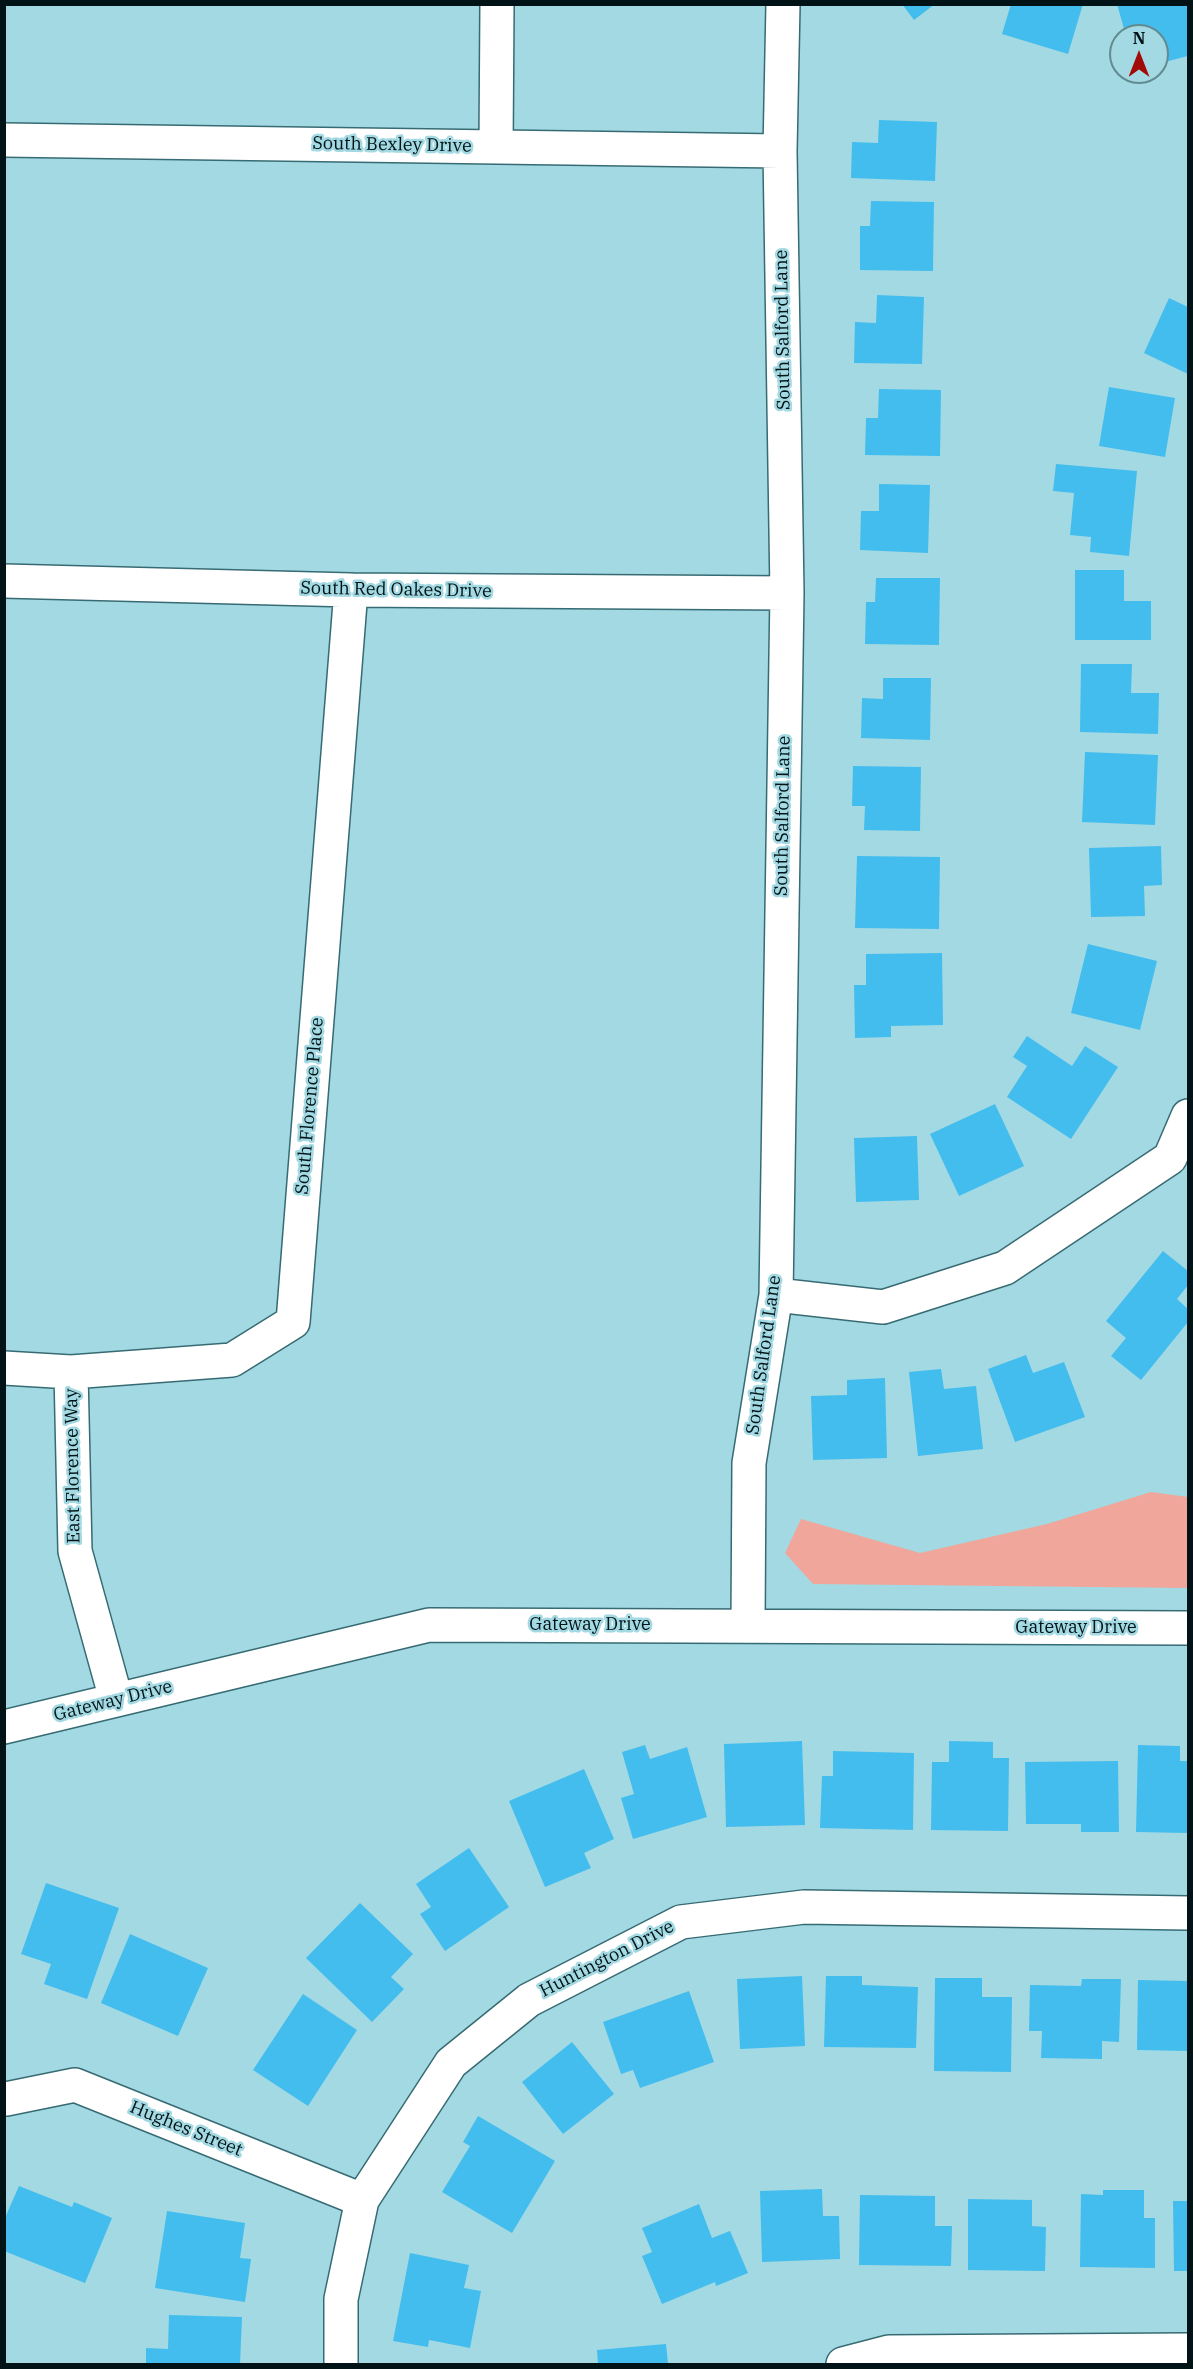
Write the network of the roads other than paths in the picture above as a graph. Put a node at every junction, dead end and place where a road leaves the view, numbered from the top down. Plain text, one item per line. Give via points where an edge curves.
1 (497, 4) edge
2 (783, 4) edge
3 (4, 140) edge
4 (496, 147) junction
5 (780, 151) junction
6 (4, 581) edge
7 (351, 590) junction
8 (787, 593) junction
9 (1188, 1116) edge
10 (1179, 1165) edge
11 (776, 1295) junction
12 (4, 1368) edge
13 (71, 1372) junction
14 (748, 1625) junction
15 (1188, 1628) edge
16 (116, 1699) junction
17 (4, 1727) edge
18 (1188, 1913) edge
19 (6, 2099) dead end
20 (362, 2200) junction
21 (1188, 2350) edge
22 (341, 2364) edge
23 (843, 2364) edge

1 - 4 street
2 - 5 street, South Salford Lane
3 - 4 street, South Bexley Drive
4 - 5 street, South Bexley Drive
5 - 8 street, South Salford Lane
6 - 7 street, South Red Oakes Drive
7 - 8 street, South Red Oakes Drive
7 - 13 street, South Florence Place via 293,1322 232,1360
8 - 11 street, South Salford Lane
9 - 10 street
10 - 11 street via 1005,1268 883,1307
11 - 14 street, South Salford Lane via 749,1463
12 - 13 street, South Florence Place
13 - 16 street, East Florence Way via 75,1551
14 - 15 street, Gateway Drive
14 - 16 street, Gateway Drive via 429,1625
16 - 17 street, Gateway Drive
18 - 20 street, Huntington Drive via 804,1907 681,1922 529,2000 451,2063
19 - 20 street, Hughes Street via 75,2085
20 - 22 street, Huntington Drive via 341,2298
21 - 23 street via 889,2352

